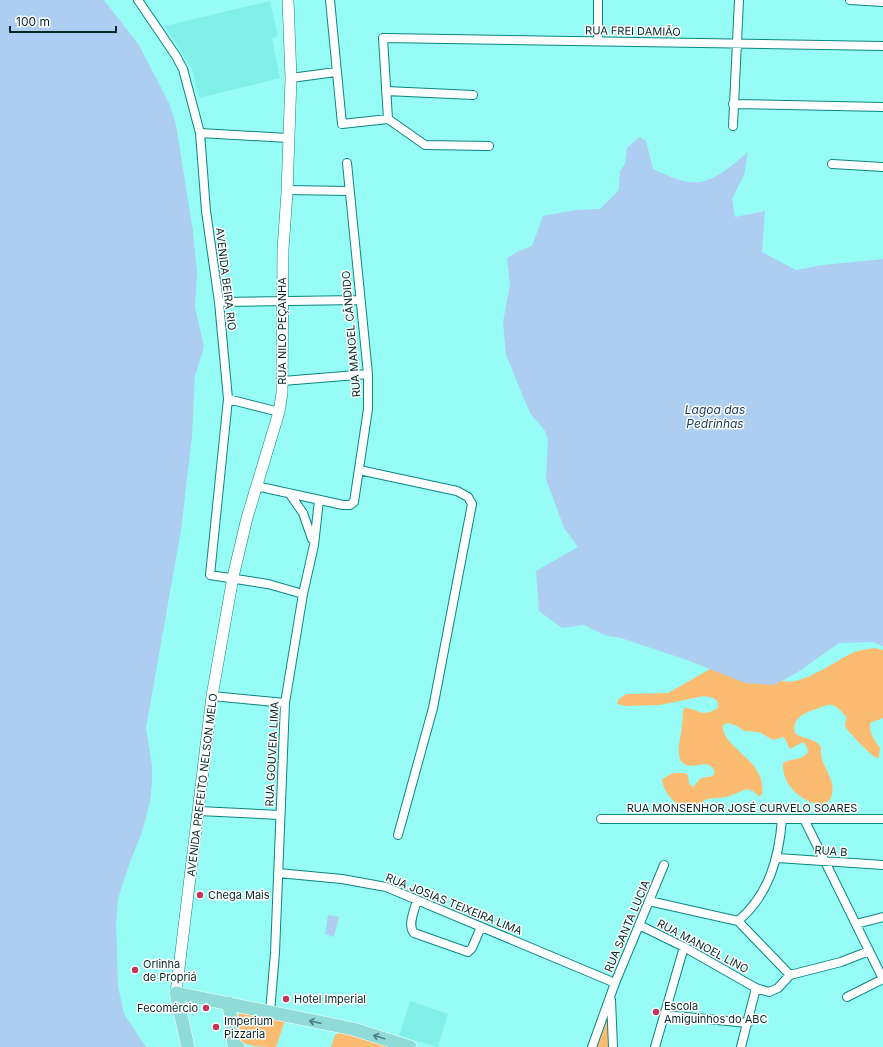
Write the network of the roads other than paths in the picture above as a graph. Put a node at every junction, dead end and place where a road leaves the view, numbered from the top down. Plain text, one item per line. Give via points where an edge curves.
1 (138, 0) edge
2 (288, 0) edge
3 (330, 0) edge
4 (598, 0) edge
5 (739, 0) edge
6 (850, 0) edge
7 (883, 2) edge
8 (598, 41) junction
9 (736, 44) junction
10 (883, 46) edge
11 (336, 72) junction
12 (291, 78) junction
13 (386, 91) junction
14 (473, 95) dead end
15 (733, 104) junction
16 (883, 107) edge
17 (388, 119) junction
18 (733, 126) dead end
19 (200, 133) junction
20 (288, 138) junction
21 (489, 146) dead end
22 (347, 163) dead end
23 (832, 164) dead end
24 (883, 167) edge
25 (287, 190) junction
26 (349, 191) junction
27 (359, 300) junction
28 (282, 301) junction
29 (219, 302) junction
30 (368, 374) junction
31 (283, 381) junction
32 (228, 399) junction
33 (279, 412) junction
34 (359, 470) junction
35 (256, 486) junction
36 (289, 493) junction
37 (319, 500) junction
38 (314, 546) junction
39 (233, 577) junction
40 (303, 594) junction
41 (212, 696) junction
42 (285, 703) junction
43 (199, 811) junction
44 (280, 815) junction
45 (883, 818) edge
46 (601, 819) dead end
47 (782, 819) junction
48 (804, 819) junction
49 (398, 835) dead end
50 (777, 858) junction
51 (826, 862) junction
52 (664, 865) dead end
53 (883, 865) edge
54 (278, 873) junction
55 (417, 900) junction
56 (649, 901) junction
57 (883, 917) edge
58 (738, 921) junction
59 (856, 924) junction
60 (639, 925) junction
61 (481, 927) junction
62 (684, 947) junction
63 (868, 951) junction
64 (790, 975) junction
65 (883, 979) edge
66 (615, 983) junction
67 (756, 988) junction
68 (176, 993) junction
69 (610, 995) junction
70 (847, 997) dead end
71 (229, 1003) junction
72 (270, 1012) junction
73 (665, 1015) junction
74 (748, 1023) junction
75 (407, 1046) edge
76 (188, 1047) edge
77 (238, 1047) edge
78 (592, 1047) edge
79 (613, 1047) edge
80 (656, 1047) edge
81 (741, 1047) edge

1 - 19 street, AVENIDA BEIRA RIO via 180,63
2 - 12 main road, RUA NILO PEÇANHA
3 - 11 street
4 - 8 street
5 - 9 street
6 - 7 street
8 - 9 street, RUA FREI DAMIÃO
8 - 13 street, RUA FREI DAMIÃO via 383,38
9 - 10 street, RUA FREI DAMIÃO
9 - 15 street
11 - 12 street
11 - 17 street via 342,124
12 - 20 main road, RUA NILO PEÇANHA
13 - 14 street
13 - 17 street
15 - 16 street
15 - 18 street
17 - 21 street via 425,145
19 - 20 street
19 - 29 street, AVENIDA BEIRA RIO via 206,211
20 - 25 main road, RUA NILO PEÇANHA
22 - 26 street, RUA MANOEL CÂNDIDO
23 - 24 street
25 - 26 street
25 - 28 main road, RUA NILO PEÇANHA
26 - 27 street, RUA MANOEL CÂNDIDO
27 - 28 street
27 - 30 street, RUA MANOEL CÂNDIDO
28 - 29 street
28 - 31 main road, RUA NILO PEÇANHA
29 - 32 street, AVENIDA BEIRA RIO
30 - 31 street
30 - 34 street, RUA MANOEL CÂNDIDO via 368,409
31 - 33 main road, RUA NILO PEÇANHA
32 - 33 street
32 - 39 street, AVENIDA BEIRA RIO via 210,574
33 - 35 main road, RUA NILO PEÇANHA
34 - 37 street, RUA MANOEL CÂNDIDO via 354,502 346,506
34 - 49 street via 457,491 468,497 472,504 434,708
35 - 36 street
35 - 39 main road, RUA NILO PEÇANHA
36 - 37 street
36 - 38 street via 304,512
37 - 38 street, RUA GOUVEIA LIMA
38 - 40 street, RUA GOUVEIA LIMA
39 - 40 street
39 - 41 main road, AVENIDA PREFEITO NELSON MELO
40 - 42 street, RUA GOUVEIA LIMA
41 - 42 street
41 - 43 main road, AVENIDA PREFEITO NELSON MELO
42 - 44 street, RUA GOUVEIA LIMA
43 - 44 street
43 - 68 main road, AVENIDA PREFEITO NELSON MELO
44 - 54 street, RUA GOUVEIA LIMA
45 - 48 street, RUA MONSENHOR JOSÉ CURVELO SOARES
46 - 47 street, RUA MONSENHOR JOSÉ CURVELO SOARES
47 - 48 street, RUA MONSENHOR JOSÉ CURVELO SOARES
47 - 50 street
48 - 51 street
50 - 51 street, RUA B
50 - 58 street via 761,895
51 - 53 street, RUA B
51 - 59 street
52 - 56 street, RUA SANTA LUCIA
54 - 55 street, RUA JOSIAS TEIXEIRA LIMA via 342,879 386,887
54 - 72 street, RUA GOUVEIA LIMA
55 - 61 street, RUA JOSIAS TEIXEIRA LIMA
55 - 61 street via 411,924 412,931 465,953 470,951
56 - 58 street
56 - 60 street, RUA SANTA LUCIA
57 - 59 street
58 - 64 street
59 - 63 street
60 - 62 street, RUA MANOEL LINO
60 - 66 street, RUA SANTA LUCIA
61 - 66 street, RUA JOSIAS TEIXEIRA LIMA
62 - 67 street, RUA MANOEL LINO
62 - 73 street
63 - 64 street via 837,964
63 - 65 street
64 - 67 street via 771,992
65 - 70 street
66 - 69 street, RUA SANTA LUCIA
67 - 74 street
68 - 71 main road
68 - 76 main road
69 - 78 street, RUA SANTA LUCIA
69 - 79 street
71 - 72 main road
71 - 77 main road via 234,1046
75 -> 72 main road via 353,1029
73 - 74 street
73 - 80 street
74 - 81 street

